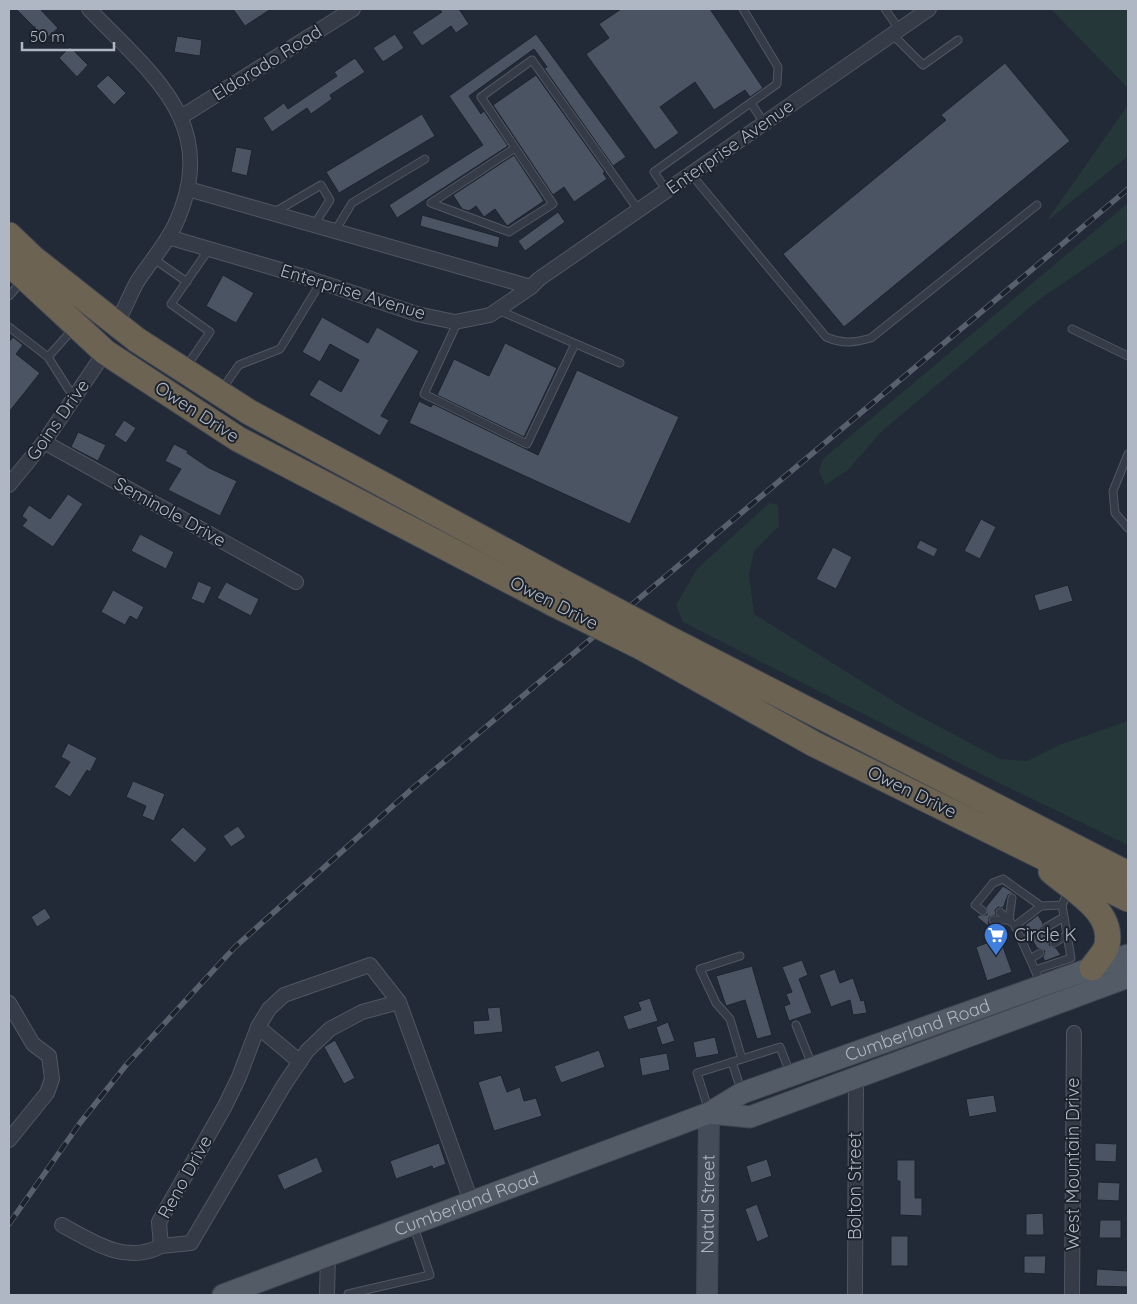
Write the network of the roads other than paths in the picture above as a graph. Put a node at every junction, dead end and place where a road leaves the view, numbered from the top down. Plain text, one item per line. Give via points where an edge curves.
1 (89, 9) edge
2 (353, 9) edge
3 (743, 9) edge
4 (885, 9) edge
5 (929, 9) edge
6 (896, 32) junction
7 (958, 40) dead end
8 (751, 103) junction
9 (181, 117) junction
10 (764, 124) junction
11 (515, 148) junction
12 (425, 159) dead end
13 (691, 174) junction
14 (188, 189) junction
15 (666, 191) junction
16 (1037, 205) dead end
17 (639, 211) junction
18 (272, 213) junction
19 (314, 225) junction
20 (335, 231) junction
21 (9, 235) edge
22 (168, 236) junction
23 (210, 248) junction
24 (9, 252) edge
25 (154, 259) junction
26 (17, 271) edge
27 (187, 282) junction
28 (321, 282) junction
29 (532, 287) junction
30 (9, 296) edge
31 (498, 310) junction
32 (458, 321) junction
33 (117, 323) junction
34 (76, 326) junction
35 (9, 327) edge
36 (1072, 329) dead end
37 (575, 344) junction
38 (105, 352) junction
39 (1128, 356) edge
40 (48, 357) junction
41 (620, 363) dead end
42 (184, 370) junction
43 (218, 393) junction
44 (74, 398) junction
45 (246, 410) junction
46 (44, 442) junction
47 (1128, 454) edge
48 (9, 486) edge
49 (1128, 528) edge
50 (296, 582) dead end
51 (652, 641) junction
52 (1021, 845) junction
53 (1128, 874) edge
54 (993, 882) junction
55 (1000, 888) dead end
56 (987, 890) junction
57 (995, 896) dead end
58 (1066, 896) junction
59 (982, 897) junction
60 (1012, 898) dead end
61 (1128, 900) edge
62 (989, 903) dead end
63 (1006, 904) dead end
64 (1041, 906) junction
65 (982, 911) dead end
66 (1000, 912) dead end
67 (1064, 916) junction
68 (993, 920) dead end
69 (1008, 920) junction
70 (1015, 926) junction
71 (1045, 928) dead end
72 (1067, 935) junction
73 (1031, 936) dead end
74 (1022, 941) junction
75 (1054, 943) dead end
76 (1040, 952) dead end
77 (1128, 955) edge
78 (740, 956) dead end
79 (1030, 959) junction
80 (1092, 968) junction
81 (1128, 977) edge
82 (1038, 978) junction
83 (398, 1002) junction
84 (9, 1003) edge
85 (796, 1026) dead end
86 (258, 1028) junction
87 (1074, 1033) dead end
88 (742, 1059) junction
89 (300, 1062) junction
90 (732, 1062) junction
91 (813, 1068) junction
92 (791, 1076) junction
93 (856, 1078) junction
94 (742, 1093) junction
95 (709, 1113) junction
96 (9, 1140) edge
97 (471, 1201) junction
98 (413, 1223) junction
99 (62, 1225) dead end
100 (161, 1246) junction
101 (328, 1256) junction
102 (223, 1295) edge
103 (327, 1295) edge
104 (348, 1295) edge
105 (707, 1295) edge
106 (855, 1295) edge
107 (1072, 1295) edge

1 - 9 street via 164,88
2 - 9 street, Eldorado Road
3 - 8 lane via 778,67 777,84
4 - 6 lane
5 - 6 street, Enterprise Avenue
6 - 7 lane via 923,65
6 - 10 street, Enterprise Avenue
8 - 10 lane
8 - 15 lane via 654,172
9 - 14 street via 190,150
10 - 13 street, Enterprise Avenue
11 - 11 lane via 484,168 432,203 509,232 553,204
11 - 17 lane via 481,97 532,60
12 - 20 lane via 352,203
13 - 15 street, Enterprise Avenue
13 - 16 lane via 826,336 840,343 871,338
14 - 18 street
14 - 22 street
15 - 17 street, Enterprise Avenue
17 - 29 street, Enterprise Avenue via 539,278
18 - 19 street
18 - 19 lane via 321,185 330,200
19 - 20 street
20 - 29 street
21 - 33 highway, Owen Drive via 40,264
22 - 23 street, Enterprise Avenue
22 - 25 street
23 - 27 lane
23 - 28 street, Enterprise Avenue
24 - 33 highway via 92,320 105,327
25 - 27 lane
25 - 33 street
26 - 30 lane
26 - 34 highway, Owen Drive
27 - 42 lane via 171,304 210,332
28 - 32 street, Enterprise Avenue via 417,314
28 - 43 lane via 280,349 239,365
29 - 31 street, Enterprise Avenue
31 - 32 street, Enterprise Avenue via 490,315
31 - 37 lane
32 - 37 lane via 424,394 527,444
33 - 42 highway, Owen Drive
34 - 38 highway, Owen Drive
34 - 40 lane
35 - 40 lane
36 - 39 lane
37 - 41 lane
38 - 44 street, Goins Drive
38 - 45 highway via 118,342 218,408
38 - 51 highway, Owen Drive, bridge via 238,439 554,604
40 - 44 lane
42 - 43 highway, Owen Drive
43 - 45 highway, Owen Drive
44 - 46 street, Goins Drive
45 - 51 highway, Owen Drive, bridge via 574,588
46 - 48 street, Goins Drive
46 - 50 street, Seminole Drive
47 - 49 lane via 1113,491 1115,513
51 - 52 highway, Owen Drive via 814,744
51 - 53 highway, Owen Drive
52 - 58 highway
52 - 61 highway, Owen Drive
54 - 55 lane
54 - 56 lane
54 - 64 lane via 1003,879
56 - 57 lane
56 - 59 lane
58 - 64 lane
58 - 67 lane
58 - 80 highway via 1095,906 1108,926 1107,947
59 - 62 lane
59 - 65 lane via 975,905
60 - 69 lane
63 - 69 lane
64 - 70 lane
66 - 69 lane
67 - 71 lane
67 - 72 lane
68 - 69 lane
69 - 70 lane
70 - 74 lane
72 - 75 lane
72 - 82 lane via 1071,958
73 - 74 lane
74 - 79 lane
76 - 79 lane
77 - 80 main road, Cumberland Road
78 - 88 lane via 700,969 716,1003 730,1019
79 - 82 lane
80 - 82 main road, Cumberland Road
81 - 93 main road, Cumberland Road
82 - 91 main road, Cumberland Road
83 - 86 street, Reno Drive via 370,965 284,995 269,1009
83 - 89 street, Reno Drive via 362,1012 330,1029
83 - 97 street, Reno Drive
84 - 96 street via 33,1044 49,1056 52,1079 47,1093
85 - 91 lane
86 - 89 street
86 - 100 street, Reno Drive via 225,1106 159,1222
87 - 107 street, West Mountain Drive
88 - 90 lane
88 - 92 lane via 780,1047
89 - 100 street, Reno Drive via 191,1243
90 - 94 lane
90 - 95 lane via 697,1074
91 - 92 main road, Cumberland Road
92 - 94 main road, Cumberland Road
93 - 95 main road, Cumberland Road via 750,1117
93 - 106 street, Bolton Street
94 - 95 main road, Cumberland Road
95 - 97 main road, Cumberland Road
95 - 105 main road, Natal Street
97 - 98 main road, Cumberland Road
98 - 101 main road, Cumberland Road
98 - 104 lane via 430,1275
99 - 100 street via 104,1248 127,1254 151,1252
101 - 102 main road, Cumberland Road
101 - 103 street

